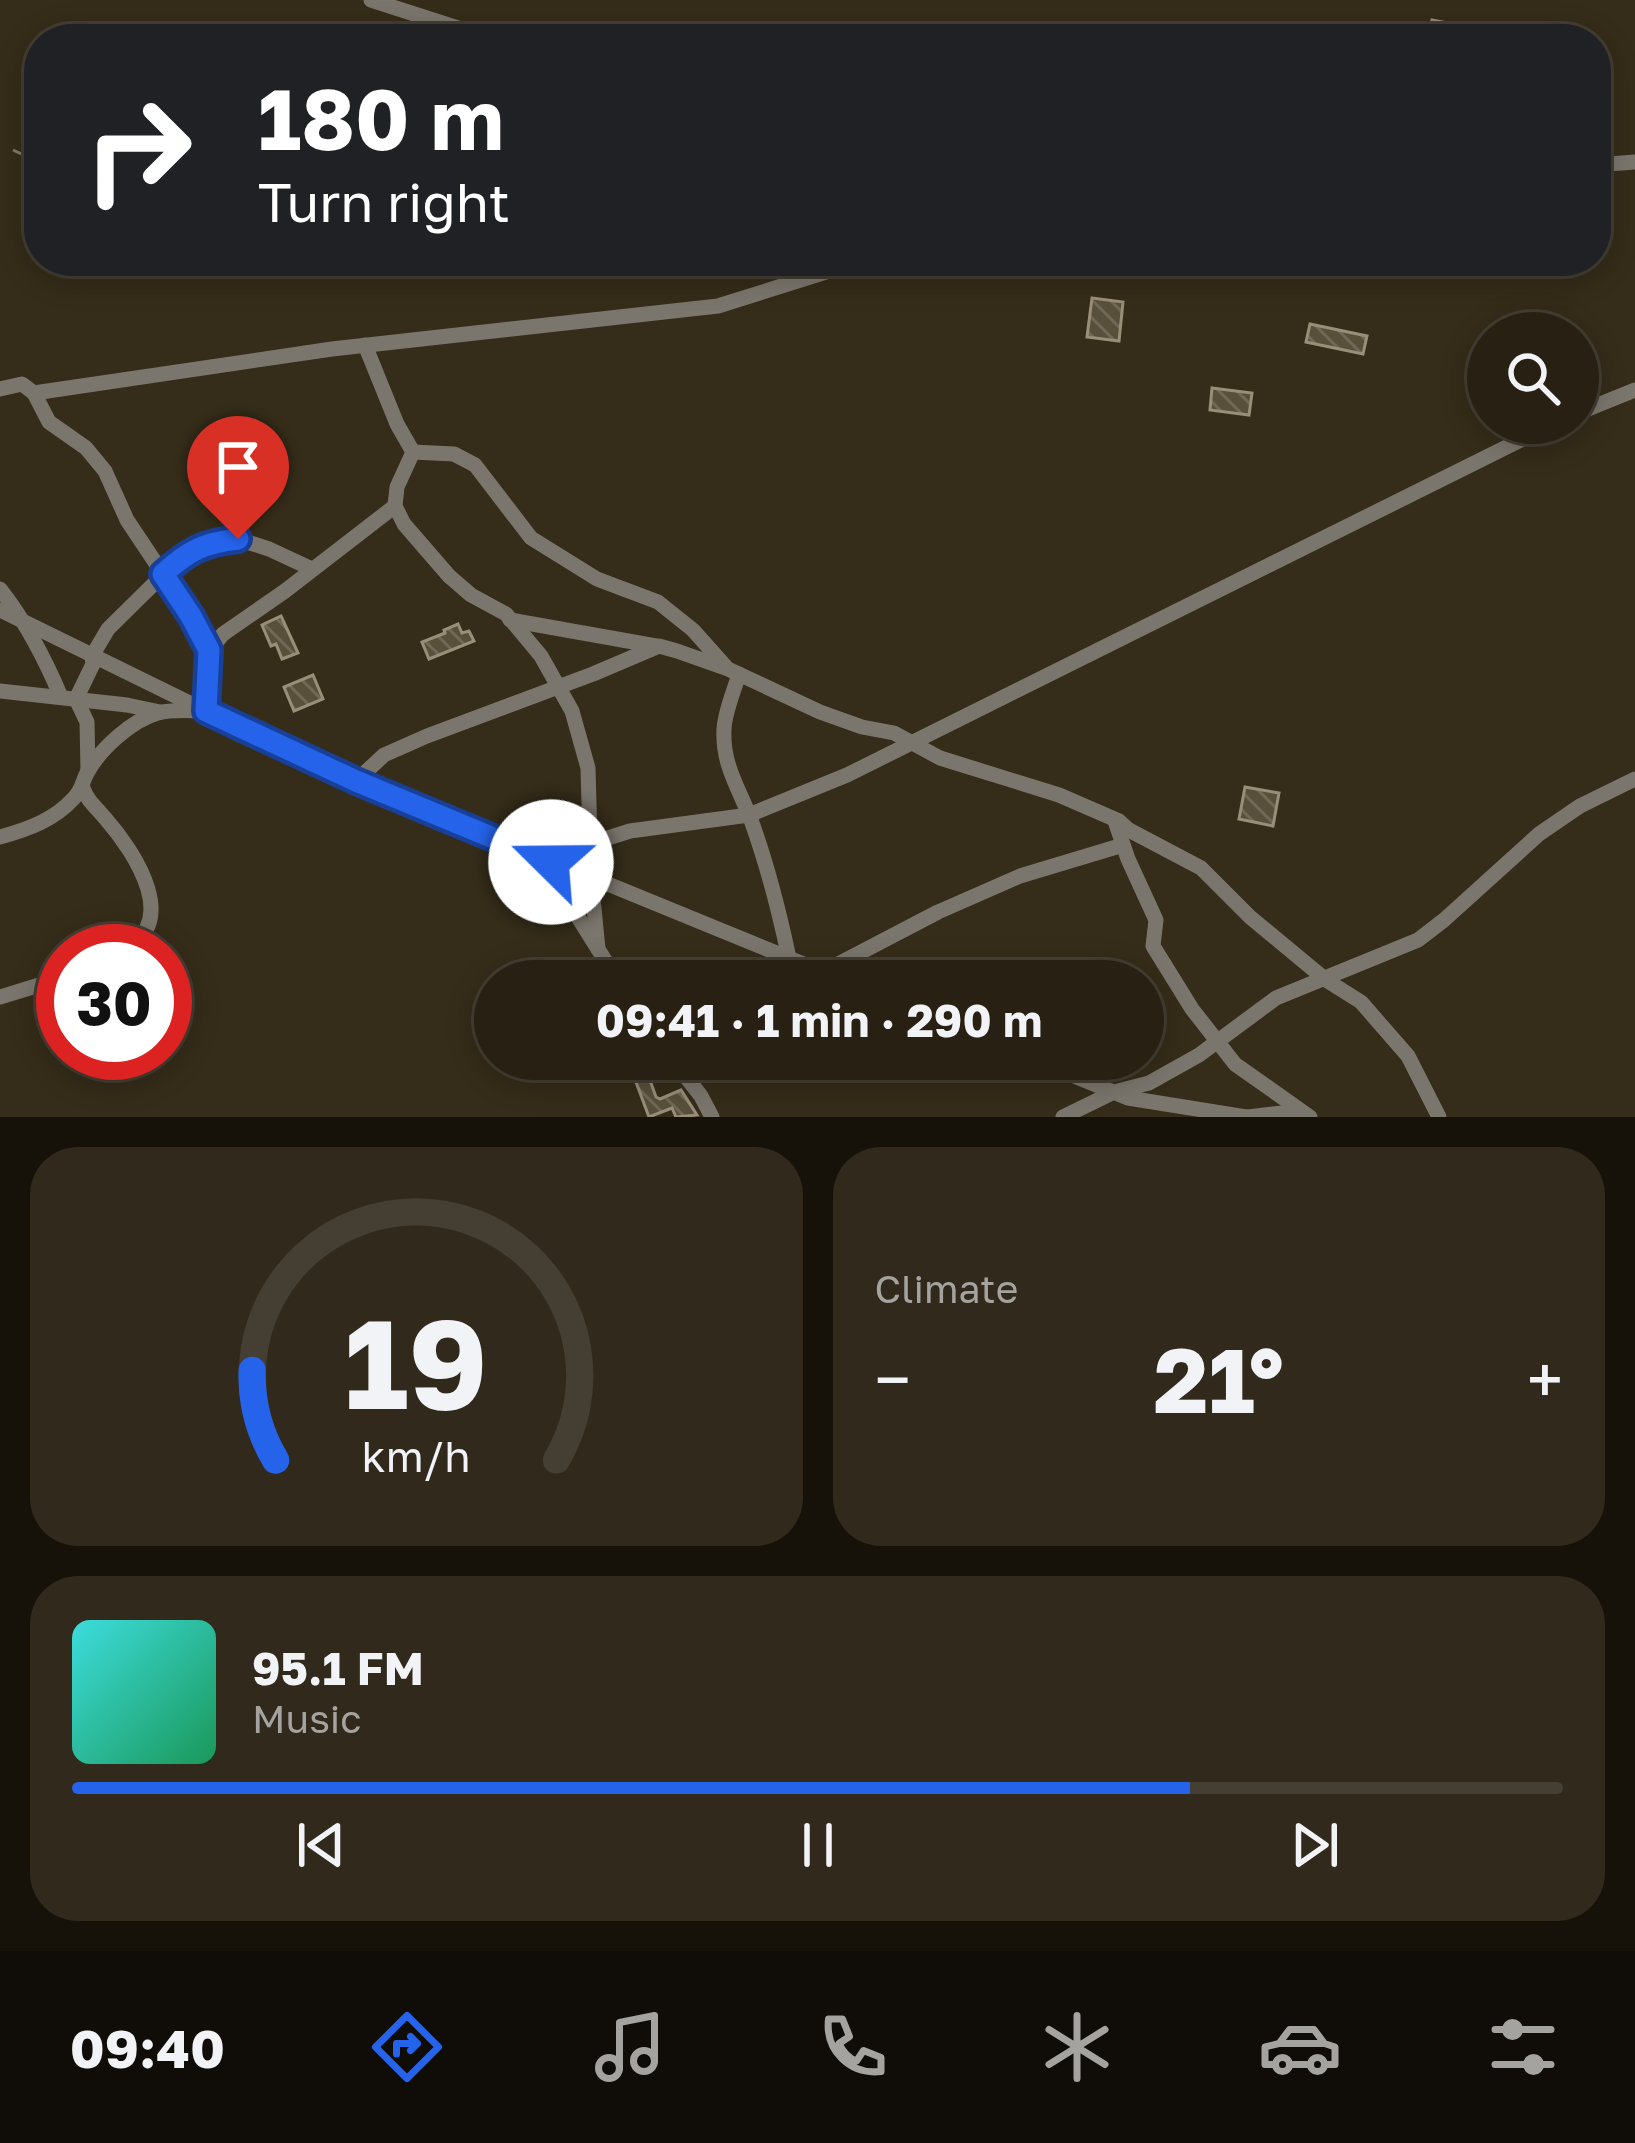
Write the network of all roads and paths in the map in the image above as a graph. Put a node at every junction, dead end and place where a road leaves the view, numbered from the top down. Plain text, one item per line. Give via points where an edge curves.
1 (370, 0) edge
2 (445, 24) edge
3 (13, 149) dead end
4 (24, 154) edge
5 (813, 276) edge
6 (365, 345) junction
7 (0, 389) edge
8 (1635, 390) edge
9 (34, 393) junction
10 (1599, 405) edge
11 (1512, 444) edge
12 (413, 452) junction
13 (395, 506) junction
14 (312, 569) junction
15 (163, 574) junction
16 (0, 589) edge
17 (0, 610) edge
18 (511, 620) junction
19 (26, 624) junction
20 (658, 646) junction
21 (209, 650) junction
22 (92, 656) junction
23 (734, 672) junction
24 (558, 688) junction
25 (0, 691) edge
26 (68, 698) junction
27 (206, 711) junction
28 (160, 712) junction
29 (911, 741) junction
30 (1635, 779) edge
31 (85, 780) junction
32 (356, 781) junction
33 (749, 815) junction
34 (1114, 820) junction
35 (0, 837) edge
36 (591, 844) junction
37 (1123, 845) junction
38 (512, 847) junction
39 (591, 878) junction
40 (152, 924) edge
41 (598, 949) junction
42 (789, 958) junction
43 (605, 960) edge
44 (794, 960) edge
45 (846, 960) edge
46 (1326, 980) junction
47 (36, 986) edge
48 (0, 997) edge
49 (1216, 1042) junction
50 (688, 1080) edge
51 (1085, 1080) edge
52 (1114, 1092) junction
53 (1255, 1116) edge
54 (712, 1117) edge
55 (1063, 1117) edge
56 (1311, 1117) edge
57 (1439, 1117) edge

1 - 2 street
3 - 4 path
5 - 6 street via 718,306
6 - 9 street
6 - 12 street
7 - 9 street via 22,384
8 - 10 street
9 - 15 street via 49,422 105,472
11 - 29 street
12 - 13 street
12 - 23 street via 454,454 476,465 531,538 597,579 658,602
13 - 14 street
13 - 18 street via 449,576
14 - 15 street via 238,539 183,555
14 - 21 street
15 - 21 street
15 - 22 street
16 - 19 street
17 - 19 street
18 - 20 street
18 - 24 street
19 - 22 street
19 - 26 street
20 - 23 street
20 - 24 street
21 - 27 street
22 - 26 street
22 - 27 street
23 - 29 street via 820,712
23 - 33 street via 724,728 731,778
24 - 32 street via 385,754
24 - 36 street via 588,768
25 - 26 street
26 - 28 street
26 - 31 street via 87,722
27 - 28 street
27 - 32 street
28 - 31 street via 106,748
29 - 33 street
29 - 34 street
30 - 46 street via 1539,834 1418,940
31 - 35 street via 46,822
31 - 40 street via 88,801 140,871
32 - 38 street
33 - 36 street via 630,830
33 - 42 street
34 - 37 street
34 - 46 street via 1201,868
36 - 38 street via 542,853
36 - 39 street
37 - 45 street via 1020,876
37 - 49 street via 1156,920 1153,946
38 - 39 street
38 - 41 street
39 - 41 street
39 - 42 street
41 - 43 street
42 - 44 street
46 - 49 street via 1276,998
46 - 57 street via 1361,1002 1408,1057
47 - 48 street
49 - 52 street via 1149,1084
49 - 56 street
50 - 54 street
51 - 52 street
52 - 53 street
52 - 55 street
53 - 56 street

